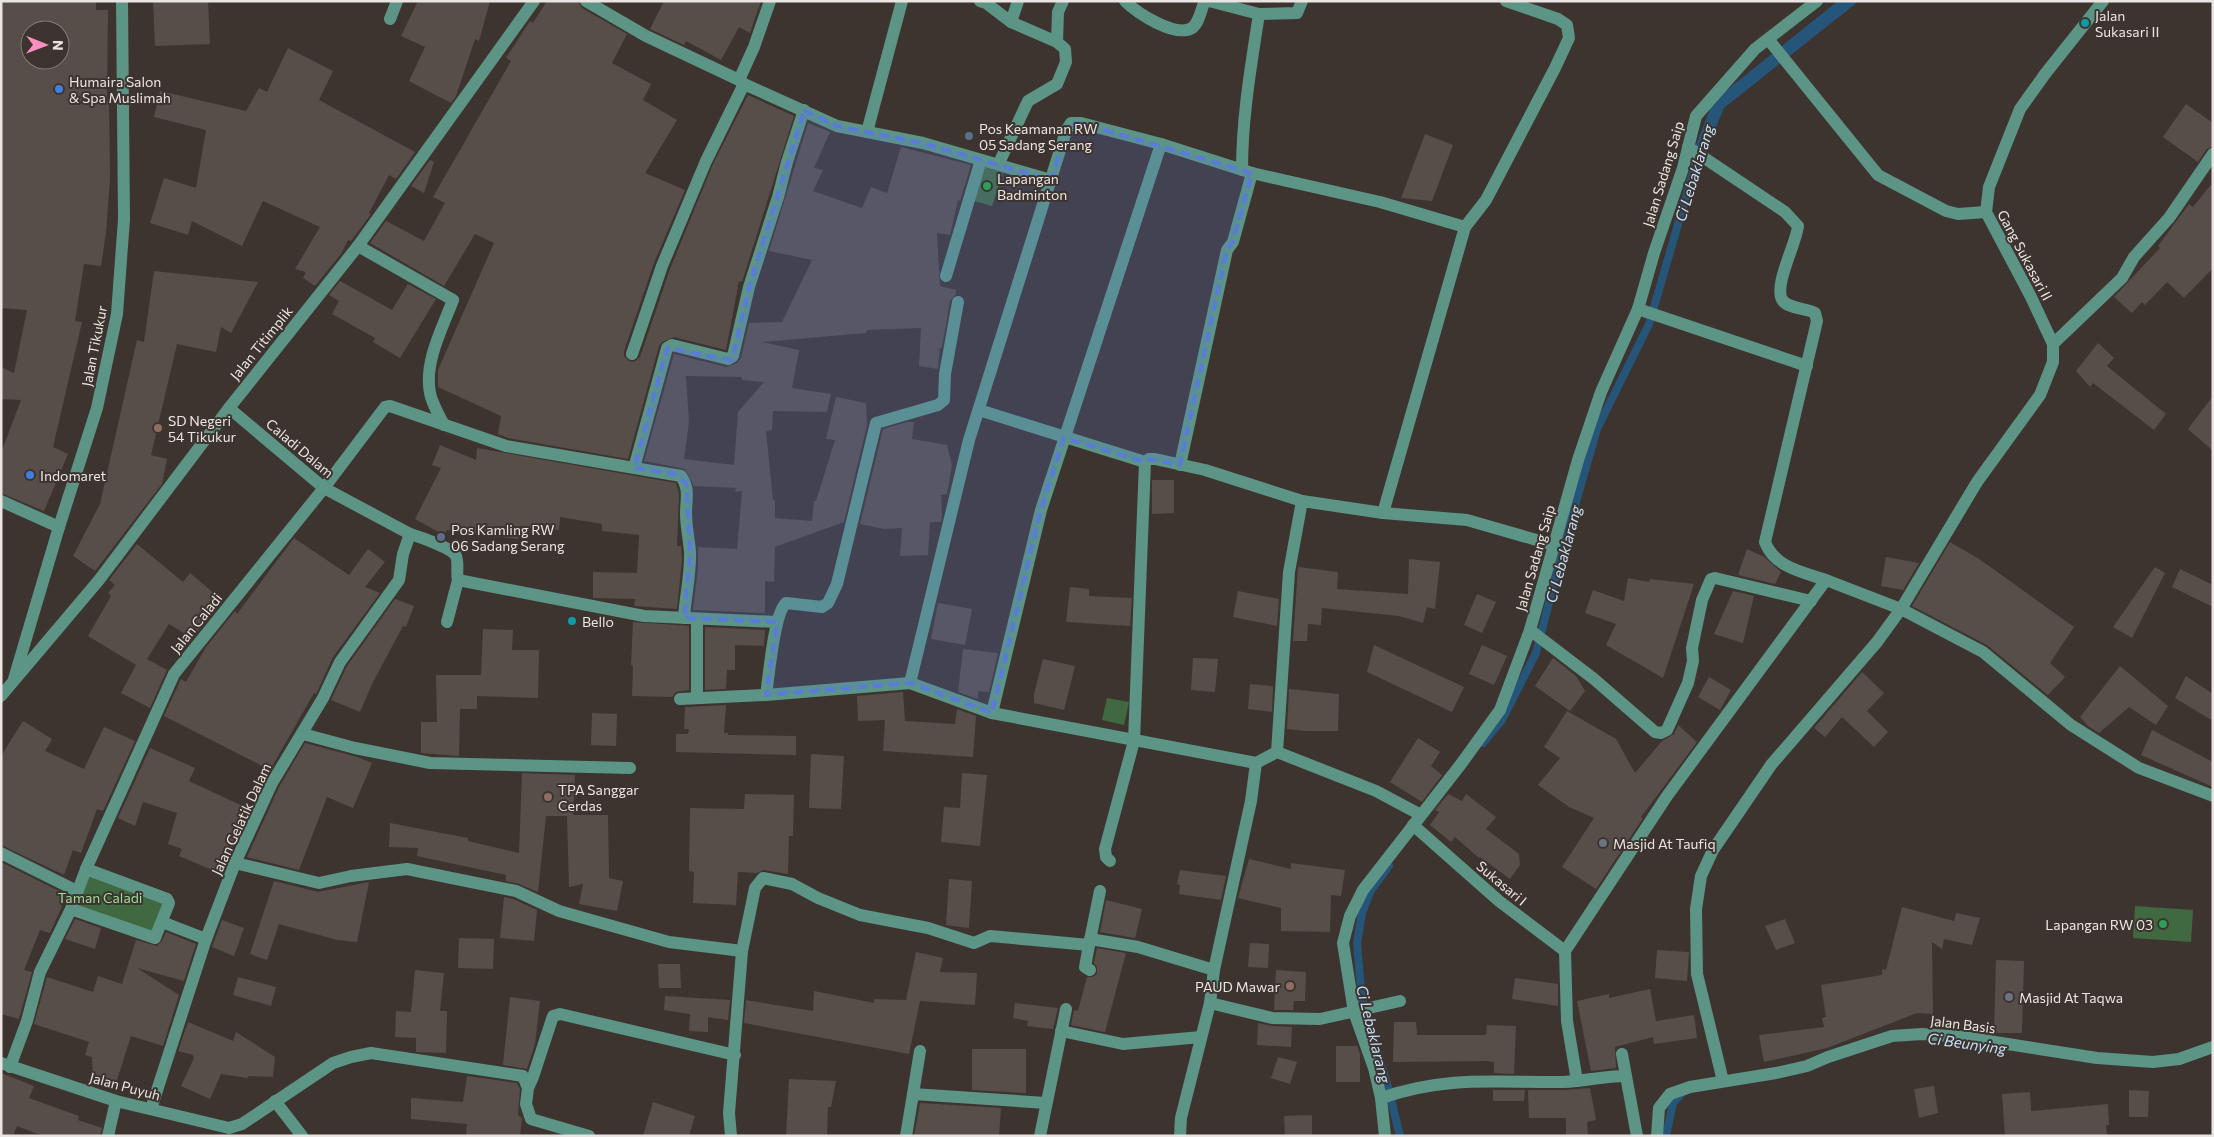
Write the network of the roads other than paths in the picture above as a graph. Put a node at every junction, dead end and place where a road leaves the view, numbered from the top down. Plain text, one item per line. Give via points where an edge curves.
1 (122, 1) edge
2 (397, 1) edge
3 (534, 1) edge
4 (586, 1) edge
5 (770, 1) edge
6 (902, 1) edge
7 (980, 1) edge
8 (1018, 1) edge
9 (1063, 1) edge
10 (1125, 1) edge
11 (1209, 1) edge
12 (1302, 1) edge
13 (1506, 1) edge
14 (1817, 1) edge
15 (2103, 1) edge
16 (1228, 4) edge
17 (1259, 14) junction
18 (390, 19) dead end
19 (1011, 22) junction
20 (1057, 42) junction
21 (1772, 43) junction
22 (741, 82) junction
23 (804, 110) junction
24 (867, 132) junction
25 (1161, 144) junction
26 (1690, 149) junction
27 (2213, 154) edge
28 (981, 160) junction
29 (999, 164) junction
30 (1247, 172) junction
31 (1051, 180) junction
32 (1986, 212) junction
33 (1465, 227) junction
34 (358, 246) junction
35 (946, 276) dead end
36 (958, 302) dead end
37 (1641, 310) junction
38 (2053, 344) junction
39 (632, 354) dead end
40 (1807, 366) junction
41 (228, 408) junction
42 (979, 410) junction
43 (444, 425) junction
44 (1145, 462) junction
45 (1180, 465) junction
46 (634, 468) junction
47 (324, 488) junction
48 (1, 501) edge
49 (1302, 502) junction
50 (1383, 513) junction
51 (59, 527) junction
52 (410, 534) junction
53 (1554, 544) junction
54 (458, 580) junction
55 (1826, 580) junction
56 (1811, 601) junction
57 (1900, 609) junction
58 (684, 618) junction
59 (697, 619) junction
60 (447, 622) dead end
61 (777, 622) junction
62 (1532, 632) junction
63 (13, 683) junction
64 (910, 683) junction
65 (766, 695) junction
66 (1, 696) edge
67 (697, 698) junction
68 (680, 699) dead end
69 (992, 713) junction
70 (303, 734) junction
71 (1134, 741) junction
72 (1277, 752) junction
73 (1256, 763) junction
74 (630, 768) dead end
75 (2213, 796) edge
76 (1418, 825) junction
77 (1, 853) edge
78 (1110, 861) dead end
79 (235, 863) junction
80 (86, 869) junction
81 (77, 891) junction
82 (1100, 891) dead end
83 (71, 910) junction
84 (162, 922) junction
85 (206, 940) junction
86 (1089, 942) junction
87 (742, 951) junction
88 (1565, 951) junction
89 (1090, 970) dead end
90 (1214, 970) junction
91 (1400, 1001) dead end
92 (1210, 1003) junction
93 (1066, 1009) dead end
94 (1360, 1010) junction
95 (1060, 1031) junction
96 (1201, 1037) junction
97 (2213, 1046) edge
98 (920, 1051) dead end
99 (1622, 1054) dead end
100 (735, 1055) junction
101 (6, 1065) edge
102 (1625, 1076) junction
103 (1577, 1080) junction
104 (1723, 1082) junction
105 (528, 1088) junction
106 (913, 1094) junction
107 (1382, 1098) junction
108 (276, 1100) junction
109 (116, 1101) junction
110 (1046, 1103) junction
111 (151, 1109) junction
112 (241, 1130) edge
113 (108, 1136) edge
114 (302, 1136) edge
115 (589, 1136) edge
116 (731, 1136) edge
117 (906, 1136) edge
118 (1040, 1136) edge
119 (1180, 1136) edge
120 (1385, 1136) edge
121 (1637, 1136) edge
122 (1657, 1136) edge

1 - 51 street, Jalan Tikukur via 124,219 118,314 97,408
2 - 18 street
3 - 34 street, Jalan Titimplik
4 - 22 street via 646,36
5 - 22 street
6 - 24 street
7 - 19 street
8 - 19 street
9 - 20 street via 1058,12
10 - 11 street via 1146,18 1172,28 1186,29 1196,24 1204,3
11 - 16 street
12 - 17 street via 1297,12
13 - 33 street via 1558,19 1567,25 1569,38 1486,200
14 - 21 street, Jalan Sadang Saip
15 - 32 street, Gang Sukasari Il via 2020,109 1989,187
16 - 17 street
17 - 30 street via 1242,138
19 - 20 street
20 - 29 street via 1065,49 1066,62 1062,74 1057,84 1028,101
21 - 26 street, Jalan Sadang Saip via 1755,49 1696,116
21 - 32 street via 1878,175 1946,211 1958,214
22 - 23 street
22 - 39 street via 662,266
23 - 24 street via 837,126
23 - 46 street via 749,287 733,356 728,359 672,345 668,348
24 - 28 street via 923,143
25 - 30 street
25 - 31 street via 1071,123
25 - 69 street via 1041,510
26 - 37 street, Jalan Sadang Saip
26 - 40 street via 1785,212 1798,226 1780,295 1788,304 1812,311 1817,316
27 - 38 street via 2169,218 2134,256 2122,278
28 - 29 street
28 - 35 street
29 - 31 street
30 - 33 street via 1380,202
30 - 45 street
31 - 42 street
32 - 38 street, Gang Sukasari Il
33 - 50 street
34 - 41 street, Jalan Titimplik
34 - 43 street via 454,300 427,375 430,395
36 - 61 street via 945,374 944,400 938,405 876,423 837,584 828,603 822,607 786,603
37 - 40 street
37 - 53 street, Jalan Sadang Saip via 1601,392
38 - 57 street via 2053,362 2040,395 1977,482
40 - 55 street via 1765,542 1769,553 1784,565
41 - 47 street, Caladi Dalam
41 - 63 street, Jalan Titimplik via 99,580
42 - 44 street
42 - 64 street
43 - 46 street via 506,446
43 - 47 street, Jalan Caladi via 385,407
44 - 45 street via 1149,458
44 - 71 street
45 - 49 street
46 - 58 street via 681,476 686,483 690,552
47 - 52 street, Caladi Dalam
47 - 80 street, Jalan Caladi via 174,674
48 - 51 street
49 - 50 street
49 - 72 street via 1289,572
50 - 53 street via 1468,520
51 - 63 street, Jalan Tikukur
52 - 54 street, Caladi Dalam via 454,554
52 - 70 street, Jalan Gelatik Dalam via 398,580 340,662
53 - 62 street, Jalan Sadang Saip
54 - 58 street via 644,616
54 - 60 street
55 - 56 street
55 - 57 street
56 - 62 street via 1711,579 1702,600 1688,683 1667,730 1661,733 1655,732 1594,679
56 - 88 street via 1666,796
57 - 75 street via 1983,652 2071,725 2140,768
57 - 104 street via 1877,642 1771,766 1713,850 1700,876 1696,908 1697,974
58 - 59 street
59 - 61 street
59 - 67 street
61 - 65 street
62 - 76 street, Jalan Sadang Saip via 1500,710
63 - 66 street, Jalan Titimplik
64 - 65 street
64 - 69 street
65 - 67 street
67 - 68 street
69 - 71 street
70 - 74 street via 430,763
70 - 79 street, Jalan Gelatik Dalam via 272,783
71 - 73 street
71 - 78 street via 1105,849
72 - 73 street
72 - 76 street, Sukasari I via 1376,791
73 - 90 street via 1251,801
76 - 88 street, Sukasari I via 1499,901
76 - 94 street, Jalan Sadang Saip via 1363,890 1350,916 1343,943
77 - 81 street
79 - 85 street, Jalan Gelatik Dalam
79 - 87 street via 319,883 407,869 516,891 559,911 669,942
80 - 81 street, Jalan Caladi
80 - 84 street via 167,899 170,903
81 - 83 street, Jalan Caladi
82 - 86 street
83 - 84 street via 154,938
83 - 101 street, Jalan Caladi via 40,972 27,1021
84 - 85 street
85 - 111 street, Jalan Gelatik Dalam
86 - 87 street via 990,936 974,943 928,928 860,915 792,884 763,878 755,888
86 - 89 street via 1085,967
86 - 90 street via 1138,947
87 - 100 street
88 - 103 street via 1567,1021
90 - 92 street
91 - 94 street
92 - 94 street via 1272,1018 1320,1019
92 - 96 street
93 - 95 street
94 - 107 street, Jalan Sadang Saip
95 - 96 street via 1123,1044
95 - 110 street
96 - 119 street via 1181,1118
97 - 104 street, Jalan Basis via 2179,1059 2154,1062 2097,1058 1963,1037 1892,1036 1807,1066
98 - 106 street
99 - 102 street
100 - 105 street via 560,1014 553,1016
100 - 116 street
101 - 109 street, Jalan Puyuh
102 - 103 street
102 - 121 street
103 - 107 street via 1445,1083
104 - 122 street, Jalan Basis via 1670,1094 1659,1108
105 - 108 street via 523,1076 371,1053 333,1063
105 - 115 street via 526,1104 531,1119
106 - 110 street
106 - 117 street
107 - 120 street, Jalan Sadang Saip
108 - 112 street
108 - 114 street
109 - 111 street, Jalan Puyuh
109 - 113 street
110 - 118 street
111 - 112 street, Jalan Puyuh

